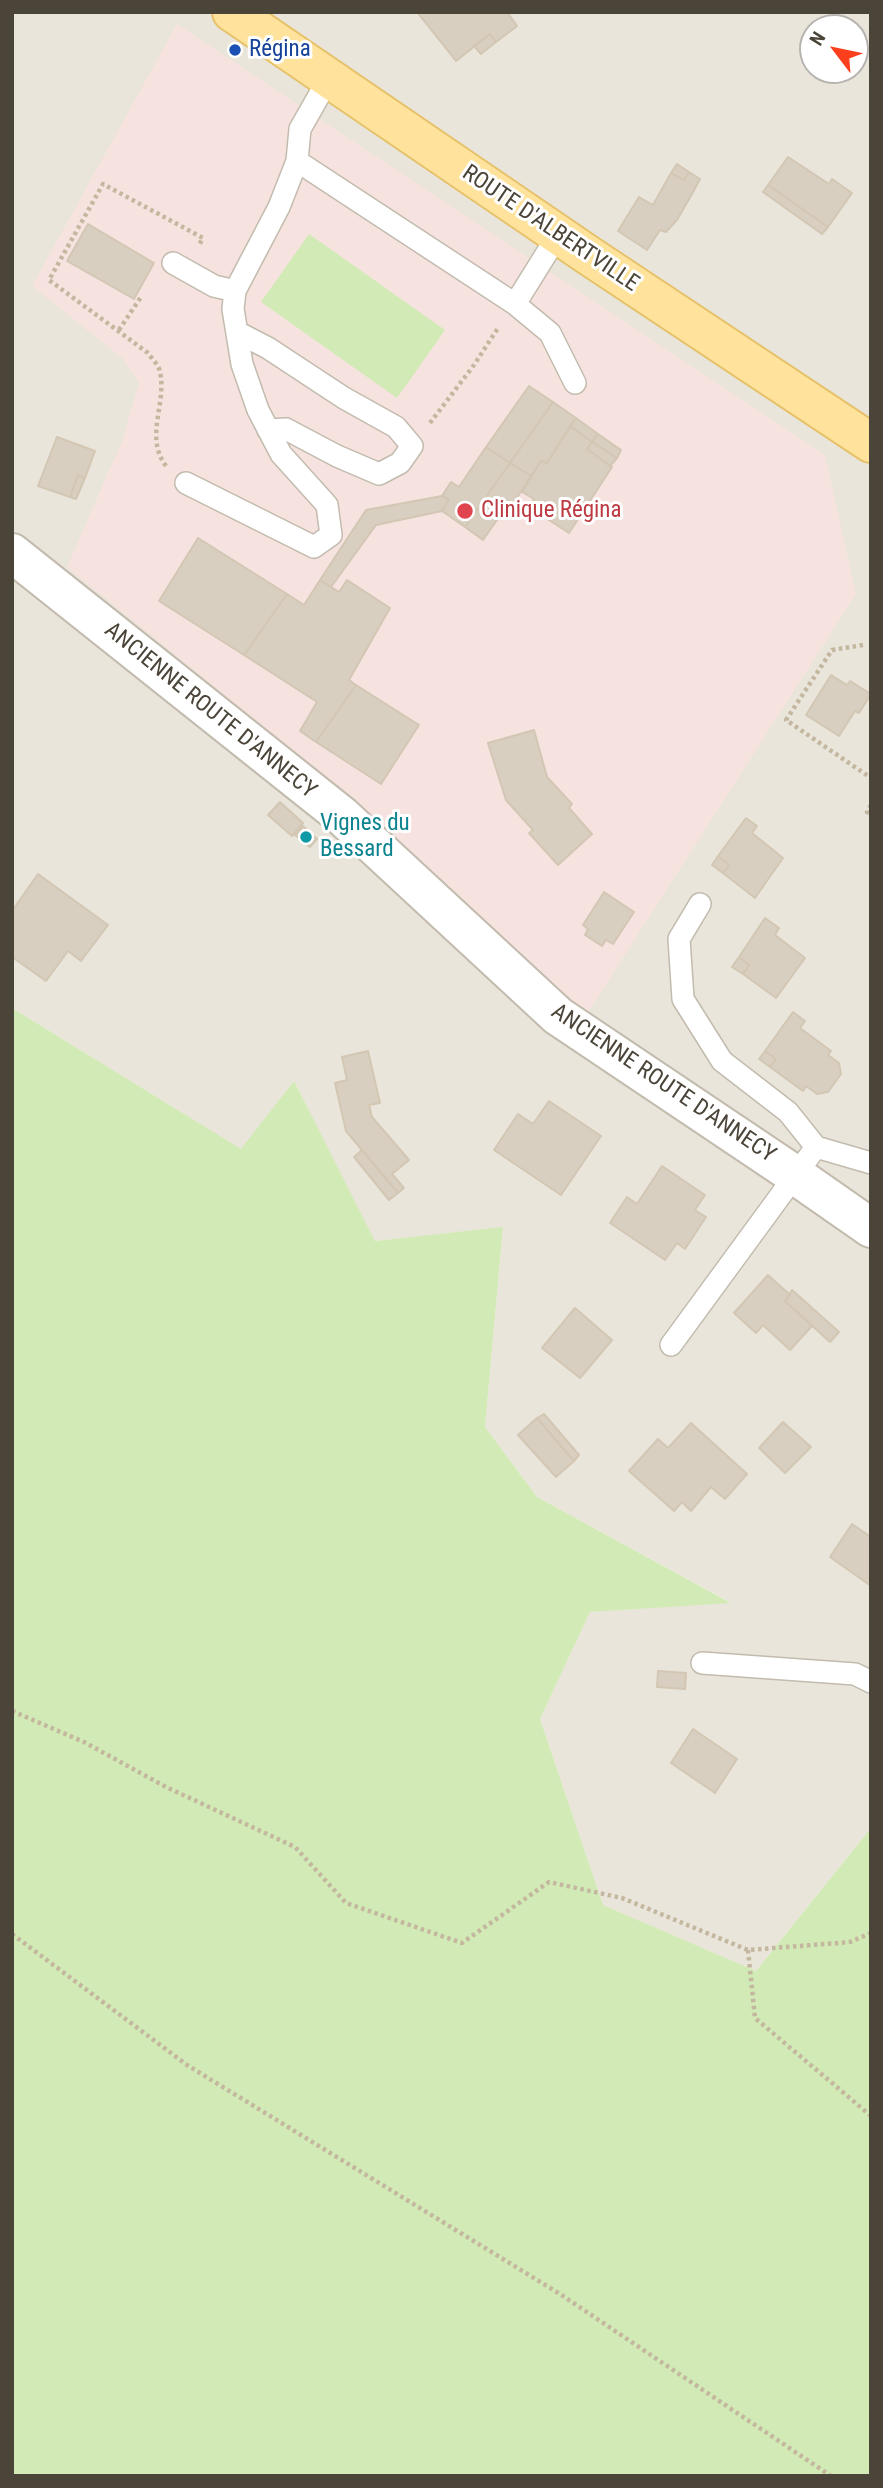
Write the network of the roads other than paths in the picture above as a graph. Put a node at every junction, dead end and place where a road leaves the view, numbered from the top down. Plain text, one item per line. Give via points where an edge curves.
1 (232, 12) edge
2 (329, 78) junction
3 (297, 161) junction
4 (558, 235) junction
5 (180, 267) road end
6 (235, 290) junction
7 (515, 304) junction
8 (237, 332) junction
9 (575, 383) dead end
10 (268, 430) junction
11 (871, 443) edge
12 (186, 483) road end
13 (12, 553) edge
14 (700, 904) dead end
15 (806, 1161) junction
16 (871, 1163) edge
17 (871, 1228) edge
18 (671, 1345) dead end
19 (702, 1663) dead end
20 (871, 1682) edge

1 - 2 main road, ROUTE D'ALBERTVILLE
2 - 3 lane via 300,129
2 - 4 main road, ROUTE D'ALBERTVILLE
3 - 6 lane via 279,207
3 - 7 lane
4 - 7 lane
4 - 11 main road, ROUTE D'ALBERTVILLE
5 - 6 lane via 214,286
6 - 8 lane
7 - 9 lane via 550,333
8 - 10 lane via 242,364
8 - 10 lane via 397,427 412,446 400,463 379,474 286,429
10 - 12 lane via 281,454 327,505 331,535 314,547
13 - 15 street, ANCIENNE ROUTE D'ANNECY via 341,815 558,1016
14 - 15 lane via 680,939 683,999 722,1060 788,1112
15 - 16 lane
15 - 17 street, ANCIENNE ROUTE D'ANNECY
15 - 18 lane
19 - 20 lane via 855,1674

